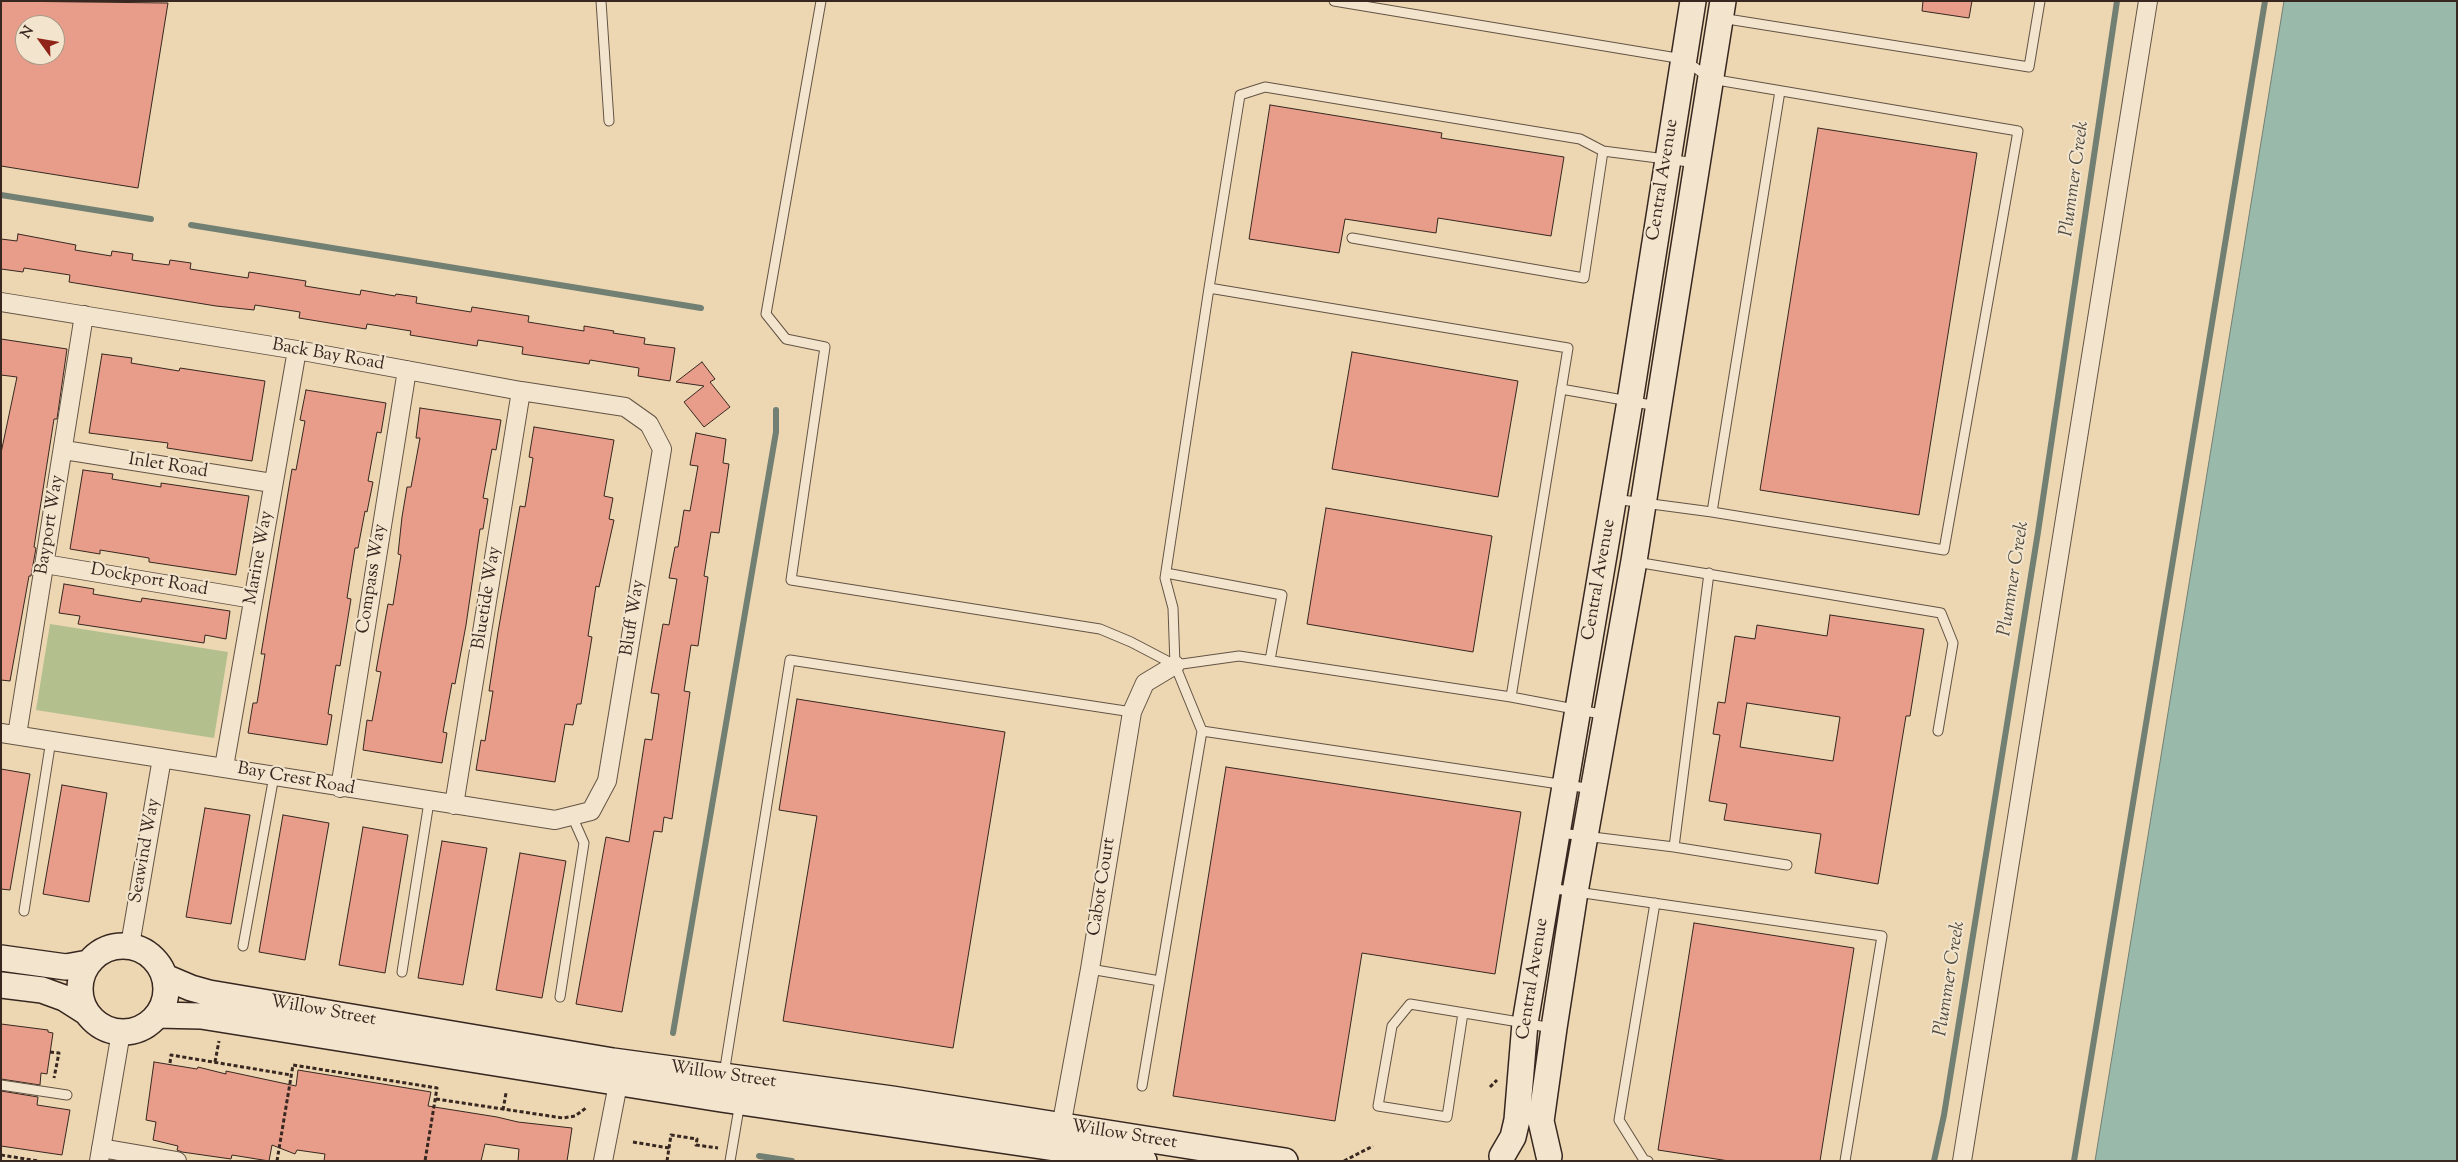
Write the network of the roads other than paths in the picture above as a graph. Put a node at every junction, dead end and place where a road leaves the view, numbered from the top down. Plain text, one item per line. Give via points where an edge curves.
1 (601, 1) edge
2 (821, 1) edge
3 (1334, 1) edge
4 (1693, 1) edge
5 (2040, 1) edge
6 (2148, 1) edge
7 (1722, 10) edge
8 (1683, 59) junction
9 (1711, 79) junction
10 (1780, 91) junction
11 (609, 121) dead end
12 (1603, 151) junction
13 (1667, 159) junction
14 (1696, 163) junction
15 (1352, 238) dead end
16 (1209, 288) junction
17 (1, 302) edge
18 (84, 315) junction
19 (297, 350) junction
20 (407, 370) junction
21 (1561, 389) junction
22 (522, 392) junction
23 (1630, 401) junction
24 (1658, 406) junction
25 (649, 424) joint
26 (64, 450) junction
27 (272, 483) junction
28 (1614, 499) junction
29 (1643, 502) junction
30 (1712, 512) junction
31 (1634, 561) junction
32 (45, 564) junction
33 (1166, 573) junction
34 (1709, 573) junction
35 (253, 599) junction
36 (1270, 660) junction
37 (1175, 666) junction
38 (1511, 697) junction
39 (1578, 710) junction
40 (1132, 712) junction
41 (1606, 715) junction
42 (1938, 731) dead end
43 (1202, 732) junction
44 (9, 734) edge
45 (51, 740) junction
46 (162, 758) junction
47 (224, 767) junction
48 (274, 776) junction
49 (1566, 786) junction
50 (340, 788) junction
51 (1593, 789) junction
52 (429, 802) junction
53 (454, 806) junction
54 (591, 811) joint
55 (572, 816) junction
56 (1558, 833) junction
57 (1585, 836) junction
58 (1674, 847) junction
59 (1787, 865) dead end
60 (1549, 888) junction
61 (1575, 892) junction
62 (1655, 903) junction
63 (24, 911) dead end
64 (130, 945) junction
65 (243, 946) dead end
66 (1, 958) edge
67 (88, 963) junction
68 (1090, 968) junction
69 (402, 972) dead end
70 (165, 977) junction
71 (1160, 981) junction
72 (1, 985) edge
73 (560, 997) dead end
74 (86, 1012) junction
75 (1463, 1013) junction
76 (157, 1015) junction
77 (1525, 1023) junction
78 (1554, 1028) junction
79 (121, 1032) junction
80 (724, 1076) junction
81 (618, 1084) junction
82 (1, 1085) edge
83 (1142, 1086) dead end
84 (67, 1095) dead end
85 (740, 1102) junction
86 (1061, 1126) junction
87 (100, 1155) edge
88 (1499, 1158) edge
89 (1551, 1159) edge
90 (177, 1161) edge
91 (604, 1161) edge
92 (730, 1161) edge
93 (1144, 1161) edge
94 (1285, 1161) edge
95 (1648, 1161) edge
96 (1845, 1161) edge
97 (1962, 1161) edge

1 - 11 lane
2 - 37 lane via 766,314 786,339 825,347 791,580 1100,629
3 - 8 lane
4 - 8 street, Central Avenue
5 - 7 lane via 2029,67
6 - 97 street
7 - 9 street, Central Avenue
8 - 9 lane
8 - 13 street, Central Avenue
9 - 10 lane
9 - 14 street, Central Avenue
10 - 30 lane
10 - 30 lane via 2018,131 1944,550
12 - 13 lane
12 - 15 lane via 1584,278
12 - 16 lane via 1580,139 1266,87 1240,94
13 - 14 lane
13 - 23 street, Central Avenue
14 - 24 street, Central Avenue
16 - 21 lane via 1568,348
16 - 33 lane
17 - 18 street, Back Bay Road
18 - 19 street, Back Bay Road
18 - 26 street, Bayport Way
19 - 20 street, Back Bay Road
19 - 27 street, Marine Way
20 - 22 street, Back Bay Road
20 - 50 street, Compass Way
21 - 23 lane
21 - 38 lane
22 - 25 street, Back Bay Road via 625,407
22 - 53 street, Bluetide Way
23 - 24 lane
23 - 28 street, Central Avenue
24 - 29 street, Central Avenue
25 - 54 street, Bluff Way via 662,449 607,781
26 - 27 street, Inlet Road
26 - 32 street, Bayport Way
27 - 35 street, Marine Way
28 - 29 lane
28 - 39 street, Central Avenue
29 - 30 lane
29 - 31 street, Central Avenue
31 - 34 lane
31 - 41 street, Central Avenue
32 - 35 street, Dockport Road
32 - 44 street, Bayport Way
33 - 36 lane via 1282,595
33 - 37 lane via 1173,608
34 - 42 lane via 1941,613 1953,643
34 - 58 lane
35 - 47 street, Marine Way
36 - 37 lane via 1239,656
36 - 38 lane
37 - 40 street, Cabot Court via 1144,683
37 - 43 lane
38 - 39 lane
39 - 41 lane
39 - 49 street, Central Avenue
40 - 68 street, Cabot Court
40 - 80 lane via 790,660
41 - 51 street, Central Avenue
43 - 49 lane
43 - 71 lane
44 - 45 street, Bay Crest Road
45 - 46 street, Bay Crest Road
45 - 63 lane
46 - 47 street, Bay Crest Road
46 - 64 street, Seawind Way
47 - 48 street, Bay Crest Road
48 - 50 street, Bay Crest Road
48 - 65 lane
49 - 51 lane
49 - 56 street, Central Avenue
50 - 52 street, Bay Crest Road
51 - 57 street, Central Avenue
52 - 53 street, Bay Crest Road
52 - 69 lane
53 - 55 street, Bay Crest Road via 554,820
54 - 55 street, Bay Crest Road
55 - 73 lane via 584,843
56 - 57 lane
56 - 60 street, Central Avenue
57 - 58 lane
57 - 61 street, Central Avenue
58 - 59 lane
60 - 61 lane
60 - 77 street, Central Avenue
61 - 62 lane
61 - 78 street, Central Avenue
62 - 95 lane via 1619,1120 1644,1160
62 - 96 lane via 1882,936
64 - 67 street via 107,949
64 - 70 street via 151,955
66 - 67 street via 66,967
67 - 74 street via 80,985
68 - 71 lane
68 - 86 street, Cabot Court
70 - 76 street via 164,1004
70 - 80 street, Willow Street via 209,993 613,1061
71 - 83 lane
72 - 74 street via 42,990 64,998
74 - 79 street via 107,1029
75 - 75 lane via 1410,1004 1392,1026 1378,1106 1447,1117
75 - 77 lane
76 - 79 street via 141,1028
76 - 81 street, Willow Street via 201,1016
77 - 78 lane
77 - 88 street, Central Avenue via 1517,1120 1513,1137
78 - 89 street, Central Avenue via 1541,1121
79 - 87 street
80 - 86 street, Willow Street
81 - 85 street, Willow Street
81 - 91 street
82 - 84 lane
85 - 92 lane
85 - 93 street, Willow Street
86 - 94 street, Willow Street
87 - 90 street
88 - 89 street via 1526,1150

